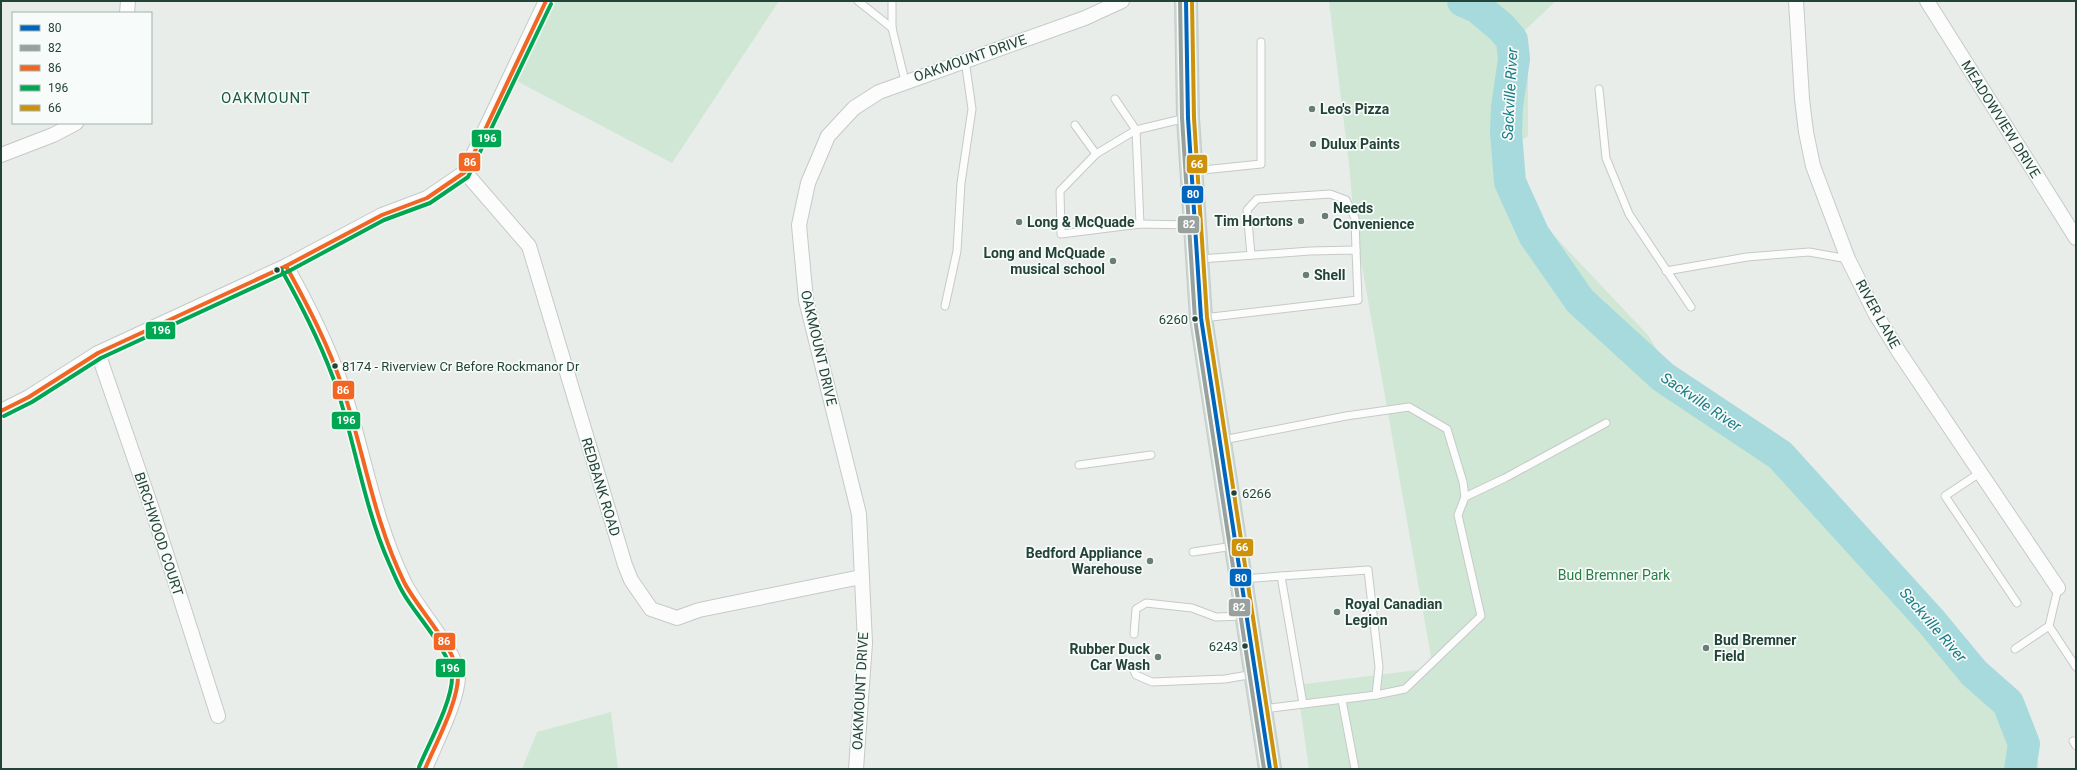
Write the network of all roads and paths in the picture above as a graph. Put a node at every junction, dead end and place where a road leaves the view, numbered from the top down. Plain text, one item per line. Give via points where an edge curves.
1 (128, 1) edge
2 (546, 1) edge
3 (858, 1) edge
4 (892, 1) edge
5 (1122, 1) edge
6 (1186, 1) edge
7 (1796, 1) edge
8 (1927, 1) edge
9 (127, 12) edge
10 (892, 28) junction
11 (1261, 42) dead end
12 (965, 60) junction
13 (905, 81) junction
14 (1599, 89) dead end
15 (1115, 99) dead end
16 (1188, 118) junction
17 (74, 124) edge
18 (1075, 125) dead end
19 (1136, 130) junction
20 (1, 154) edge
21 (1096, 154) junction
22 (465, 172) junction
23 (1191, 172) junction
24 (1140, 224) junction
25 (1194, 224) junction
26 (2076, 238) edge
27 (1356, 250) junction
28 (1251, 255) junction
29 (1848, 259) junction
30 (1196, 260) junction
31 (286, 266) junction
32 (1666, 271) junction
33 (945, 306) dead end
34 (1691, 307) dead end
35 (1201, 318) junction
36 (98, 353) junction
37 (1, 411) edge
38 (1606, 423) dead end
39 (1220, 441) junction
40 (1151, 455) dead end
41 (1079, 466) dead end
42 (1981, 472) junction
43 (1465, 497) junction
44 (1236, 545) junction
45 (1193, 552) dead end
46 (1281, 576) junction
47 (861, 577) junction
48 (1241, 579) junction
49 (2058, 588) joint
50 (2016, 603) dead end
51 (1247, 616) junction
52 (2050, 626) junction
53 (1134, 634) dead end
54 (2015, 649) dead end
55 (1132, 666) dead end
56 (2076, 667) edge
57 (1255, 674) junction
58 (1376, 695) junction
59 (1342, 700) junction
60 (1304, 704) junction
61 (1261, 709) junction
62 (218, 716) dead end
63 (425, 769) edge
64 (856, 769) edge
65 (1270, 769) edge
66 (1355, 769) edge

1 - 9 street
2 - 22 street
3 - 10 lane
4 - 10 lane
5 - 12 street, OAKMOUNT DRIVE via 1085,18
6 - 16 main road
7 - 29 street, RIVER LANE via 1806,132 1813,166
8 - 26 street, MEADOWVIEW DRIVE
10 - 13 lane
11 - 23 lane via 1261,164
12 - 13 street, OAKMOUNT DRIVE
12 - 33 lane via 972,109 961,183 957,251
13 - 47 street, OAKMOUNT DRIVE via 879,92 854,108 828,136 808,183 799,225 806,300 859,514
14 - 32 lane via 1606,158 1629,214
15 - 19 lane
16 - 19 lane
16 - 23 main road
17 - 20 street via 53,135
18 - 21 lane
19 - 21 lane
19 - 24 lane
21 - 24 lane via 1060,191 1061,234
22 - 31 street via 427,198 382,215
22 - 47 street, REDBANK ROAD via 529,246 625,564 631,580 651,609 677,618 699,610
23 - 25 main road
24 - 25 lane
25 - 30 main road
27 - 28 lane
27 - 28 lane via 1355,218 1346,200 1330,194 1257,199 1247,210
27 - 35 lane via 1358,300
28 - 30 lane
29 - 32 lane via 1809,252 1747,257
29 - 42 street, RIVER LANE via 1895,346
30 - 35 main road
31 - 36 street
31 - 63 street via 309,306 342,388 381,523 404,583 453,657 458,676 454,698
32 - 34 lane
35 - 39 main road
36 - 37 street via 29,397
36 - 62 street, BIRCHWOOD COURT via 152,509
38 - 43 lane
39 - 43 lane via 1346,416 1409,407 1447,428
39 - 44 main road
40 - 41 lane
42 - 49 street, RIVER LANE
42 - 50 lane via 1945,496
43 - 58 lane via 1458,515 1481,616 1405,689
44 - 45 lane
44 - 48 main road
46 - 48 lane
46 - 58 lane via 1368,570 1380,667
46 - 60 lane
47 - 64 street, OAKMOUNT DRIVE via 865,643
48 - 51 main road
49 - 52 lane
51 - 53 lane via 1216,617 1192,608 1146,603 1136,609
51 - 57 main road
52 - 54 lane
52 - 56 lane
55 - 57 lane via 1136,675 1152,682 1225,679
57 - 61 main road
58 - 59 lane
59 - 60 lane
59 - 66 lane
60 - 61 lane
61 - 65 main road

